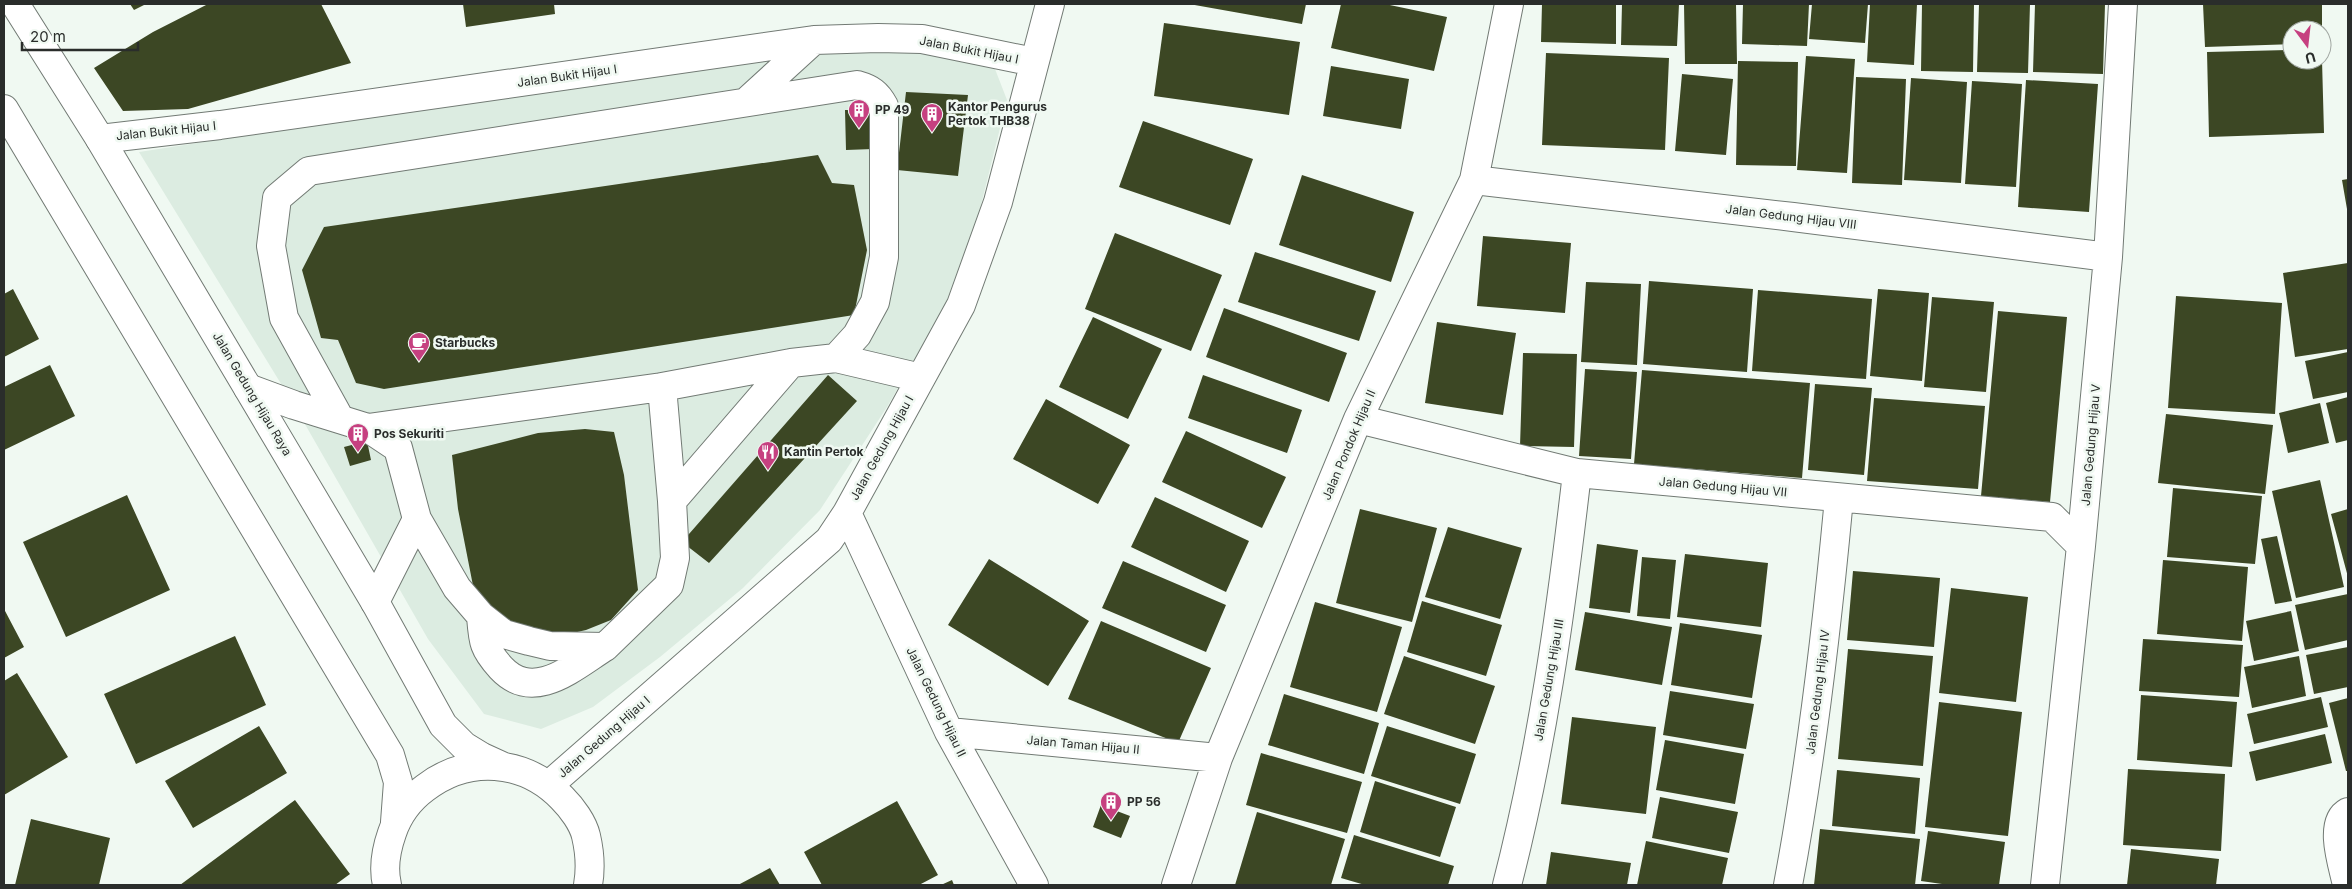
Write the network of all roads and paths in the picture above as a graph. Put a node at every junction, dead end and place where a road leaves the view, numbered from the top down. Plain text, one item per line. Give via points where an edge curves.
1 (15, 4) edge
2 (1050, 4) edge
3 (1509, 4) edge
4 (2123, 4) edge
5 (814, 40) junction
6 (1034, 62) junction
7 (746, 102) junction
8 (4, 108) edge
9 (100, 139) junction
10 (1474, 180) junction
11 (2108, 257) junction
12 (836, 358) junction
13 (790, 363) junction
14 (921, 378) junction
15 (662, 387) junction
16 (248, 388) junction
17 (340, 419) junction
18 (1358, 419) junction
19 (368, 428) junction
20 (1577, 473) junction
21 (1839, 498) junction
22 (672, 501) junction
23 (847, 513) junction
24 (417, 520) junction
25 (2081, 546) junction
26 (376, 602) junction
27 (482, 616) junction
28 (605, 647) junction
29 (949, 732) junction
30 (1218, 758) junction
31 (504, 767) junction
32 (549, 785) junction
33 (2348, 812) edge
34 (395, 822) junction
35 (386, 885) edge
36 (588, 885) edge
37 (1034, 885) edge
38 (1176, 885) edge
39 (1507, 885) edge
40 (1788, 885) edge
41 (2045, 885) edge
42 (2347, 885) edge

1 - 9 street, Jalan Gedung Hijau Raya
2 - 6 street, Jalan Gedung Hijau I
3 - 10 street, Jalan Pondok Hijau II
4 - 11 street, Jalan Gedung Hijau V
5 - 6 street, Jalan Bukit Hijau I via 922,39
5 - 7 street
5 - 9 street, Jalan Bukit Hijau I via 230,124
6 - 14 street, Jalan Gedung Hijau I via 998,202 961,305
7 - 12 street via 857,85 871,89 884,106 884,257 875,302 857,335
7 - 17 street via 309,171 277,198 271,246 284,318
8 - 34 street via 390,755 398,782
9 - 16 street, Jalan Gedung Hijau Raya
10 - 11 street, Jalan Gedung Hijau VIII via 1792,216
10 - 18 street, Jalan Pondok Hijau II
11 - 25 street, Jalan Gedung Hijau V
12 - 13 street
12 - 14 street
13 - 15 street
13 - 22 street
14 - 23 street, Jalan Gedung Hijau I
15 - 19 street
15 - 22 street
16 - 17 street
16 - 26 street, Jalan Gedung Hijau Raya
17 - 19 street
18 - 20 street, Jalan Gedung Hijau VII
18 - 30 street, Jalan Pondok Hijau II
19 - 24 street via 398,448
20 - 21 street, Jalan Gedung Hijau VII
20 - 39 street, Jalan Gedung Hijau III via 1544,719
21 - 25 street, Jalan Gedung Hijau VII via 2052,517
21 - 40 street, Jalan Gedung Hijau IV via 1824,657
22 - 28 street via 675,558 669,585
23 - 29 street, Jalan Gedung Hijau II
23 - 32 street, Jalan Gedung Hijau I via 829,540
24 - 26 street
24 - 27 street via 456,588
25 - 41 street, Jalan Gedung Hijau V
26 - 31 street, Jalan Gedung Hijau Raya via 444,725 464,746
27 - 28 street via 504,634 529,641 550,646
27 - 28 street via 483,644 510,678 531,684 554,678
29 - 30 street, Jalan Taman Hijau II
29 - 37 street, Jalan Gedung Hijau II
30 - 38 street, Jalan Pondok Hijau II
31 - 32 street via 527,773
31 - 34 street via 471,766 440,776 414,796
32 - 36 street via 571,807 586,834 591,864
33 - 42 street via 2337,825
34 - 35 street via 386,849

